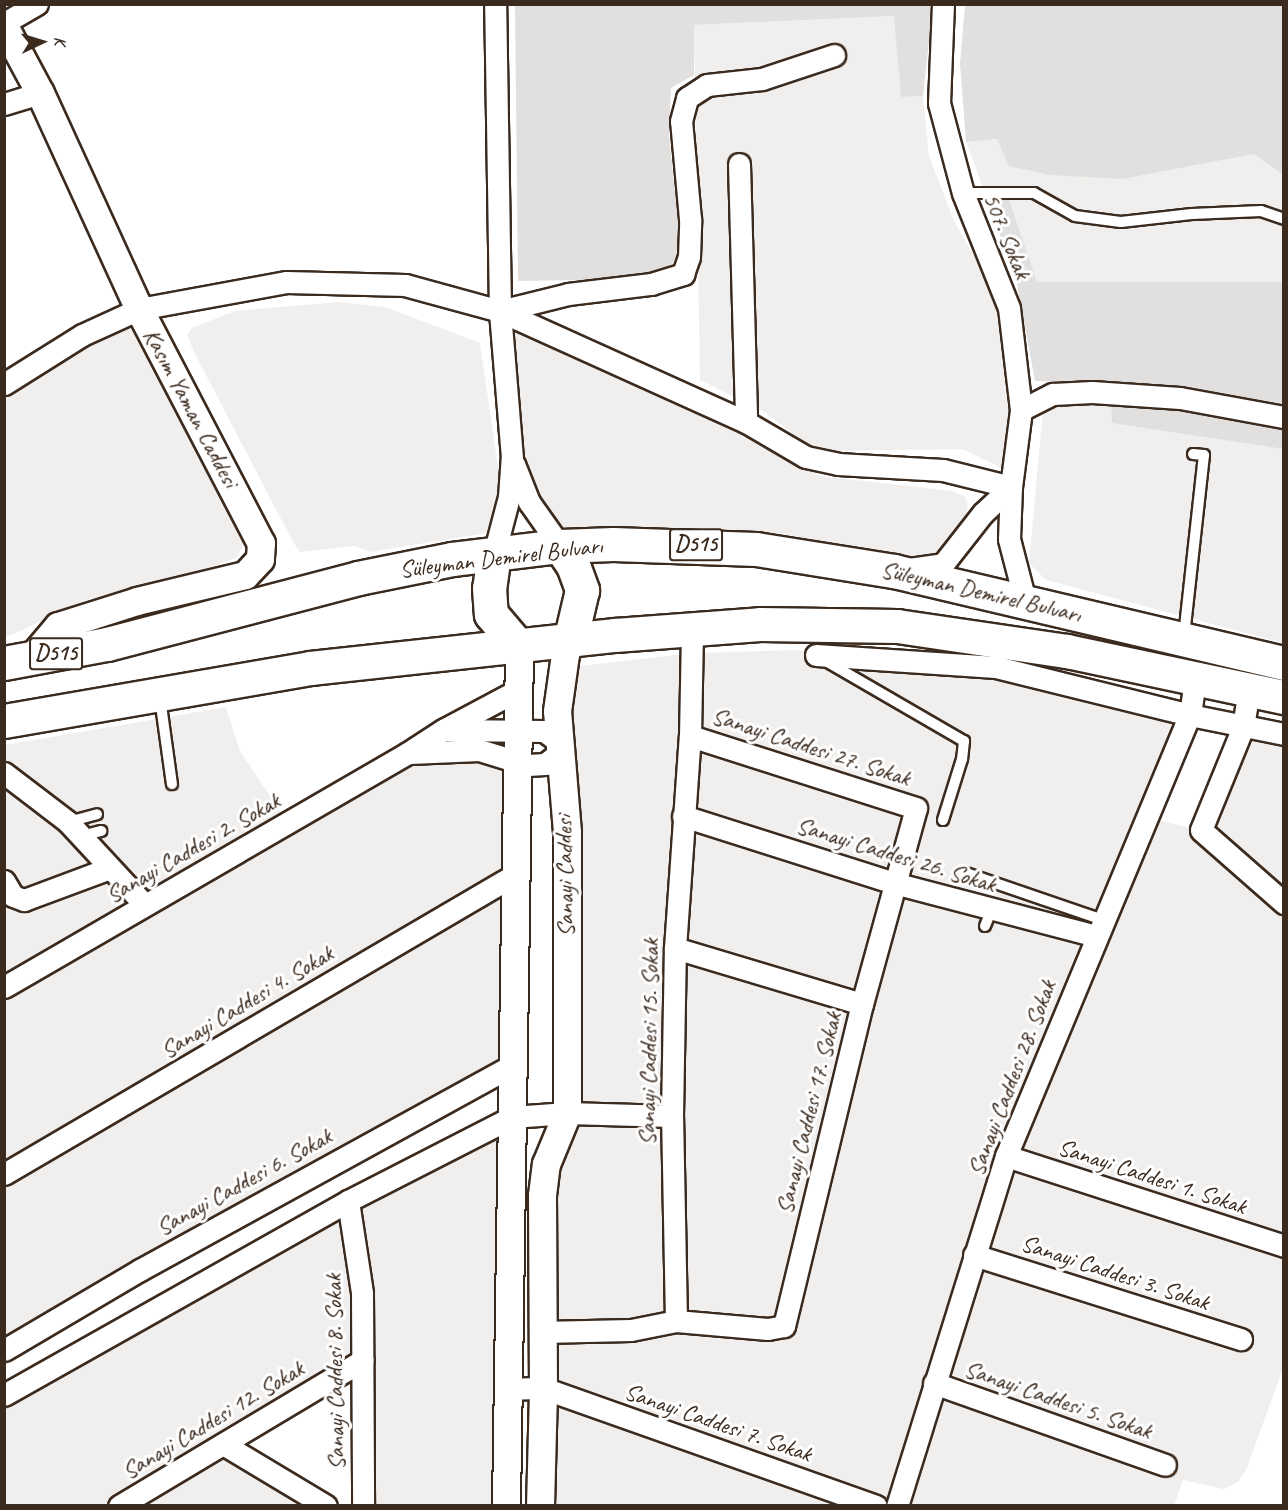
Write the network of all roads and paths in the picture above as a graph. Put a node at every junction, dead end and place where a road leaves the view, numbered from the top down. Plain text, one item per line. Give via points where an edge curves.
1 (37, 4) edge
2 (495, 4) edge
3 (943, 4) edge
4 (4, 24) edge
5 (834, 55) dead end
6 (40, 93) junction
7 (4, 104) edge
8 (739, 164) dead end
9 (963, 193) junction
10 (1284, 219) edge
11 (139, 309) junction
12 (500, 311) junction
13 (4, 384) edge
14 (1021, 410) junction
15 (1284, 417) edge
16 (746, 422) junction
17 (1193, 454) dead end
18 (512, 458) junction
19 (1011, 487) junction
20 (560, 546) junction
21 (494, 554) junction
22 (894, 571) junction
23 (1025, 601) junction
24 (692, 629) junction
25 (1183, 639) junction
26 (570, 641) junction
27 (519, 647) junction
28 (816, 655) joint
29 (18, 661) edge
30 (1284, 663) edge
31 (1195, 678) junction
32 (1249, 689) junction
33 (518, 690) junction
34 (160, 694) junction
35 (1284, 697) edge
36 (1190, 715) junction
37 (4, 722) edge
38 (1244, 727) junction
39 (442, 730) junction
40 (518, 731) junction
41 (1284, 734) edge
42 (690, 736) junction
43 (558, 747) junction
44 (406, 754) junction
45 (517, 760) junction
46 (4, 772) edge
47 (168, 780) dead end
48 (916, 808) joint
49 (97, 814) dead end
50 (683, 816) junction
51 (943, 820) dead end
52 (83, 830) junction
53 (110, 868) junction
54 (963, 872) dead end
55 (516, 874) junction
56 (4, 881) edge
57 (894, 883) junction
58 (1284, 903) edge
59 (144, 904) junction
60 (1100, 928) junction
61 (675, 948) junction
62 (4, 987) edge
63 (862, 1004) junction
64 (513, 1065) junction
65 (567, 1113) junction
66 (672, 1116) junction
67 (512, 1117) junction
68 (1006, 1156) junction
69 (4, 1174) edge
70 (348, 1201) junction
71 (1284, 1246) edge
72 (975, 1255) junction
73 (676, 1321) junction
74 (542, 1332) junction
75 (1241, 1339) dead end
76 (4, 1350) edge
77 (363, 1360) junction
78 (934, 1383) junction
79 (508, 1389) junction
80 (543, 1389) junction
81 (4, 1395) edge
82 (223, 1444) junction
83 (1165, 1465) dead end
84 (119, 1506) edge
85 (326, 1506) edge
86 (363, 1506) edge
87 (506, 1506) edge
88 (540, 1506) edge
89 (876, 1506) edge
90 (897, 1506) edge

1 - 4 street
2 - 12 street
3 - 9 street, 507. Sokak via 939,103
4 - 6 street, Kasım Yaman Caddesi
5 - 12 street via 762,78 707,85 687,98 681,121 690,257 683,274 651,284 568,294
6 - 7 street
6 - 11 street, Kasım Yaman Caddesi
8 - 16 street
9 - 10 lane via 1034,193 1075,216 1122,222 1261,211
9 - 14 street, 507. Sokak via 1009,308
11 - 12 street via 286,282 405,285
11 - 13 street via 82,335
11 - 29 street, Kasım Yaman Caddesi via 261,543 260,559 245,575 137,601 58,626
12 - 16 street
12 - 18 street
14 - 15 street via 1053,394 1092,392 1180,398
14 - 19 street, 507. Sokak
16 - 19 street via 806,457 838,464 943,470
17 - 25 lane via 1204,455
18 - 20 street via 529,502
18 - 21 street via 509,497
19 - 22 street via 983,513 943,564
19 - 23 street, 507. Sokak via 1009,539
20 - 21 highway, Süleyman Demirel Bulvarı / D515
20 - 22 highway, Süleyman Demirel Bulvarı / D515 via 756,549
20 - 26 highway via 573,565 582,590
21 - 27 highway via 489,588 491,614
21 - 29 highway, Süleyman Demirel Bulvarı / D515 via 358,578 107,644
22 - 23 highway, Süleyman Demirel Bulvarı / D515
23 - 25 highway, Süleyman Demirel Bulvarı / D515
24 - 26 highway, Süleyman Demirel Bulvarı / D515
24 - 31 highway, Süleyman Demirel Bulvarı / D515 via 760,624 897,626 1067,651
24 - 42 street, Sanayi Caddesi 15. Sokak
25 - 30 highway, Süleyman Demirel Bulvarı / D515
26 - 27 highway, Süleyman Demirel Bulvarı / D515
26 - 43 street, Sanayi Caddesi via 557,711
27 - 33 street, Sanayi Caddesi
27 - 34 highway, Süleyman Demirel Bulvarı / D515 via 310,668
28 - 36 street via 996,667
28 - 51 lane via 964,741
31 - 32 highway, Süleyman Demirel Bulvarı / D515
31 - 36 street, Sanayi Caddesi 28. Sokak
32 - 35 highway, Süleyman Demirel Bulvarı / D515
32 - 38 street
33 - 39 street, Sanayi Caddesi 2. Sokak
33 - 40 street, Sanayi Caddesi
34 - 37 highway, Süleyman Demirel Bulvarı / D515
34 - 47 lane
36 - 38 street
36 - 60 street, Sanayi Caddesi 28. Sokak
38 - 41 street
38 - 58 street via 1201,830
39 - 40 street
39 - 44 street, Sanayi Caddesi 2. Sokak
40 - 43 street via 544,731
40 - 45 street, Sanayi Caddesi
42 - 48 street, Sanayi Caddesi 27. Sokak
42 - 50 street, Sanayi Caddesi 15. Sokak
43 - 45 street via 545,764 528,765
43 - 65 street, Sanayi Caddesi via 567,832
44 - 45 street, Sanayi Caddesi 2. Sokak via 479,750
44 - 59 street, Sanayi Caddesi 2. Sokak
45 - 55 street, Sanayi Caddesi
46 - 52 street
48 - 57 street, Sanayi Caddesi 17. Sokak
49 - 52 lane
50 - 57 street, Sanayi Caddesi 26. Sokak
50 - 61 street, Sanayi Caddesi 15. Sokak
52 - 53 street
53 - 56 street via 24,900 13,896
53 - 59 street
54 - 60 lane
55 - 64 street, Sanayi Caddesi
55 - 69 street, Sanayi Caddesi 4. Sokak
57 - 60 street, Sanayi Caddesi 26. Sokak via 988,918
57 - 63 street, Sanayi Caddesi 17. Sokak
59 - 62 street, Sanayi Caddesi 2. Sokak
60 - 68 street, Sanayi Caddesi 28. Sokak
61 - 63 street
61 - 66 street, Sanayi Caddesi 15. Sokak
63 - 73 street, Sanayi Caddesi 17. Sokak via 784,1326 768,1329
64 - 67 street, Sanayi Caddesi
64 - 76 street, Sanayi Caddesi 6. Sokak via 150,1264
65 - 66 street
65 - 67 street
65 - 74 street, Sanayi Caddesi via 546,1164 542,1195
66 - 73 street, Sanayi Caddesi 15. Sokak
67 - 70 street
67 - 79 street, Sanayi Caddesi
68 - 71 street, Sanayi Caddesi 1. Sokak
68 - 72 street, Sanayi Caddesi 28. Sokak
70 - 77 street, Sanayi Caddesi 8. Sokak via 362,1293
70 - 81 street
72 - 75 street, Sanayi Caddesi 3. Sokak
72 - 78 street, Sanayi Caddesi 28. Sokak
73 - 74 street via 631,1330
74 - 80 street, Sanayi Caddesi
77 - 82 street, Sanayi Caddesi 12. Sokak
77 - 86 street, Sanayi Caddesi 8. Sokak
78 - 83 street, Sanayi Caddesi 5. Sokak
78 - 90 street, Sanayi Caddesi 28. Sokak
79 - 80 street
79 - 87 street, Sanayi Caddesi
80 - 88 street, Sanayi Caddesi
80 - 89 street, Sanayi Caddesi 7. Sokak
82 - 84 street, Sanayi Caddesi 12. Sokak
82 - 85 street

